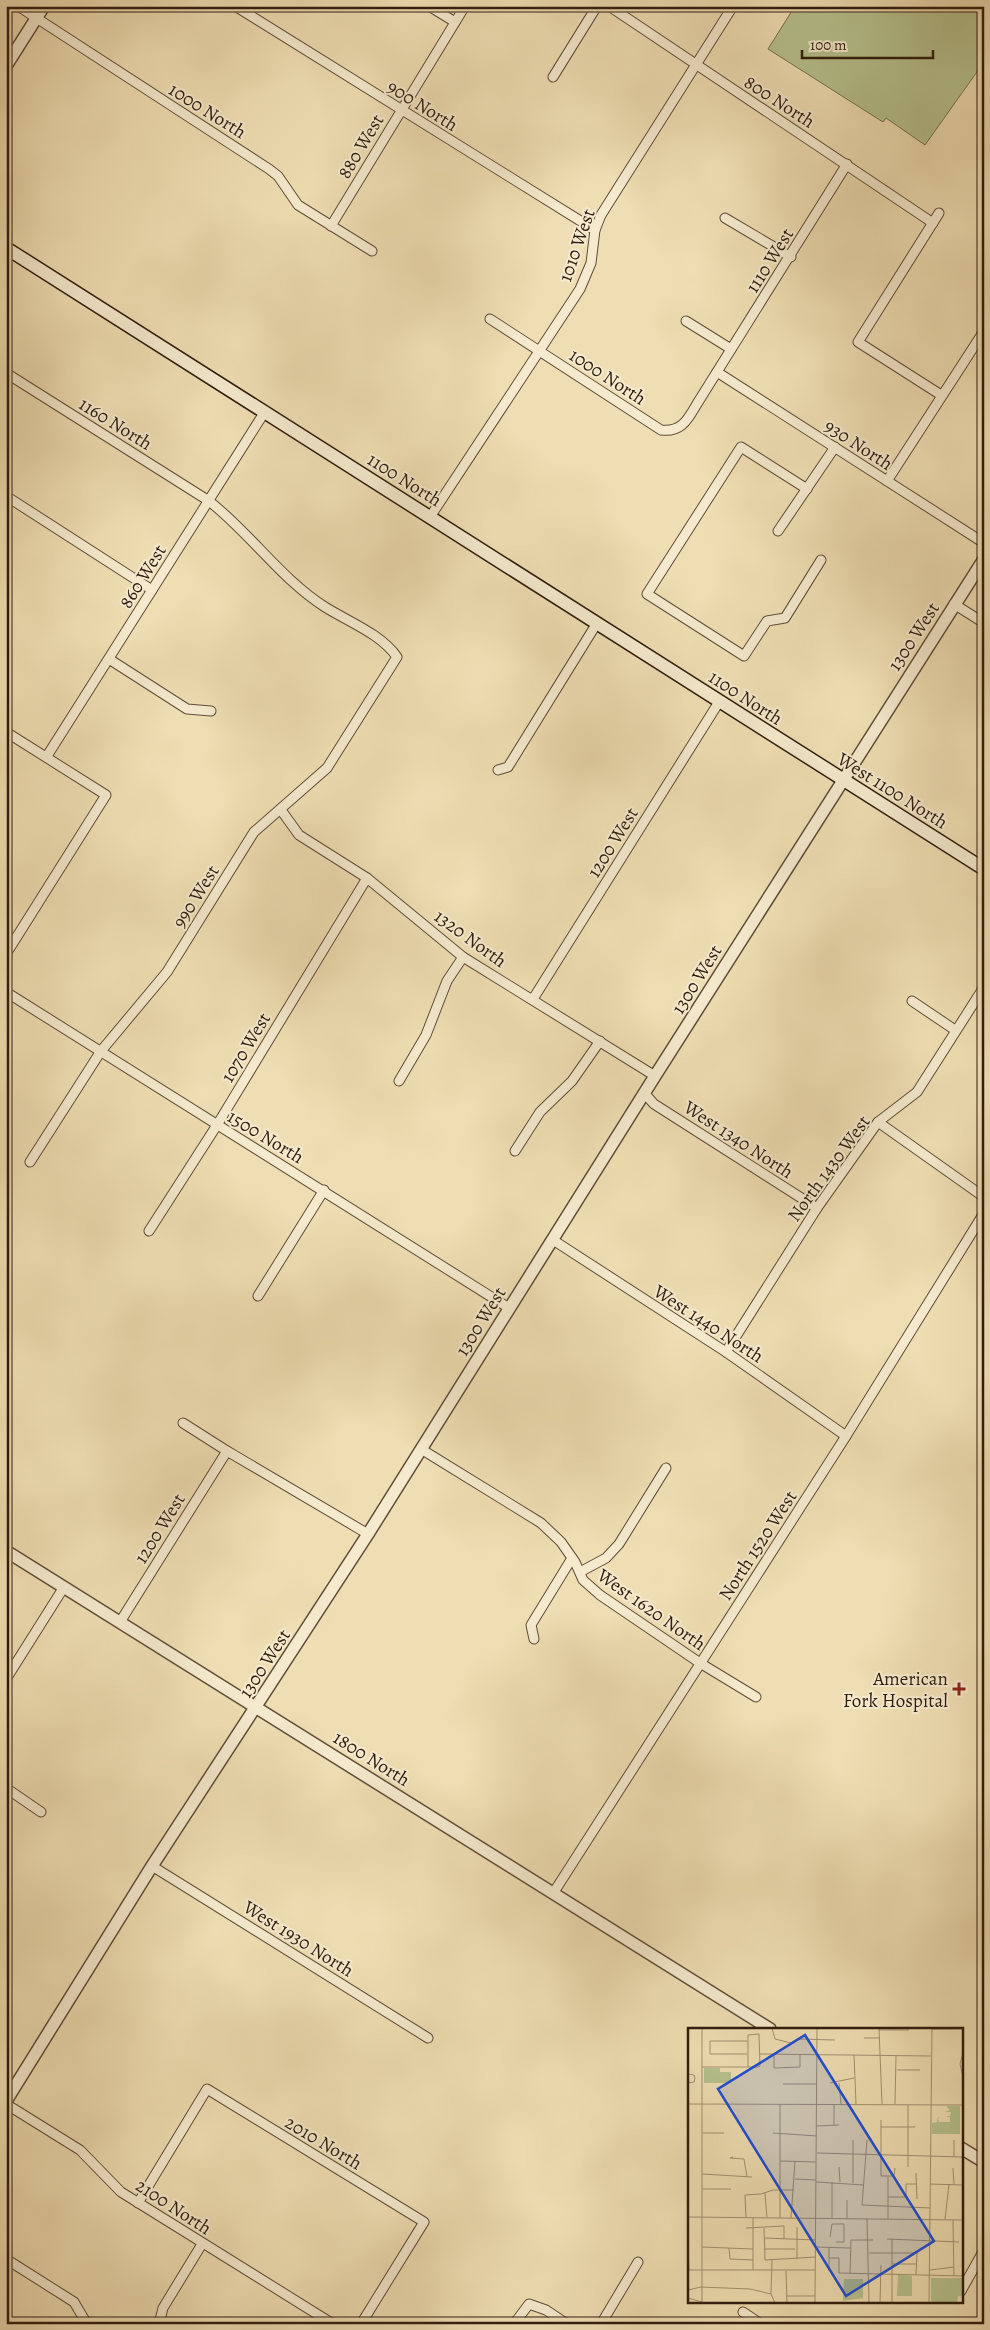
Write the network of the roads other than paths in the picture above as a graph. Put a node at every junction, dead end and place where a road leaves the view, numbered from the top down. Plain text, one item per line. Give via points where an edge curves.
1 (18, 6) edge
2 (44, 6) edge
3 (235, 6) edge
4 (429, 6) edge
5 (465, 6) edge
6 (597, 6) edge
7 (609, 6) edge
8 (733, 6) edge
9 (36, 19) junction
10 (455, 22) junction
11 (697, 65) junction
12 (6, 66) edge
13 (553, 77) dead end
14 (401, 110) junction
15 (847, 164) junction
16 (939, 213) dead end
17 (725, 218) dead end
18 (933, 222) junction
19 (331, 226) junction
20 (595, 230) junction
21 (6, 248) edge
22 (372, 251) dead end
23 (791, 257) junction
24 (490, 319) dead end
25 (686, 321) dead end
26 (984, 331) edge
27 (731, 349) junction
28 (540, 350) junction
29 (6, 372) edge
30 (717, 372) junction
31 (941, 395) junction
32 (264, 413) junction
33 (835, 447) junction
34 (887, 481) junction
35 (807, 489) junction
36 (6, 496) edge
37 (209, 501) junction
38 (430, 517) junction
39 (778, 530) dead end
40 (984, 543) edge
41 (984, 559) edge
42 (820, 560) dead end
43 (152, 590) junction
44 (954, 604) junction
45 (596, 623) junction
46 (984, 623) edge
47 (397, 657) joint
48 (108, 659) junction
49 (719, 702) junction
50 (210, 711) dead end
51 (6, 732) edge
52 (783, 742) joint
53 (47, 756) junction
54 (498, 770) dead end
55 (842, 780) junction
56 (281, 810) junction
57 (984, 869) edge
58 (366, 878) junction
59 (6, 954) edge
60 (463, 957) junction
61 (984, 987) edge
62 (6, 992) edge
63 (533, 1000) junction
64 (912, 1001) dead end
65 (955, 1030) junction
66 (600, 1041) junction
67 (101, 1051) junction
68 (655, 1076) junction
69 (399, 1081) dead end
70 (645, 1094) junction
71 (878, 1122) junction
72 (217, 1125) junction
73 (515, 1151) dead end
74 (30, 1162) dead end
75 (324, 1190) junction
76 (984, 1197) edge
77 (817, 1208) junction
78 (984, 1214) edge
79 (149, 1231) dead end
80 (552, 1240) junction
81 (258, 1296) dead end
82 (509, 1308) junction
83 (726, 1352) junction
84 (183, 1423) dead end
85 (846, 1436) junction
86 (421, 1449) junction
87 (227, 1451) junction
88 (666, 1468) dead end
89 (368, 1534) junction
90 (6, 1551) edge
91 (572, 1558) junction
92 (580, 1572) junction
93 (64, 1587) junction
94 (120, 1622) junction
95 (534, 1639) dead end
96 (700, 1663) junction
97 (6, 1679) edge
98 (756, 1697) dead end
99 (256, 1706) junction
100 (6, 1788) edge
101 (41, 1812) dead end
102 (152, 1866) junction
103 (554, 1892) junction
104 (768, 2028) edge
105 (428, 2038) dead end
106 (6, 2103) edge
107 (962, 2149) edge
108 (984, 2162) edge
109 (138, 2203) junction
110 (202, 2244) junction
111 (984, 2250) edge
112 (6, 2259) edge
113 (638, 2262) dead end
114 (962, 2289) edge
115 (743, 2312) dead end
116 (87, 2324) edge
117 (159, 2324) edge
118 (333, 2324) edge
119 (361, 2324) edge
120 (514, 2324) edge
121 (567, 2324) edge
122 (601, 2324) edge
123 (761, 2324) edge

1 - 9 street, 1000 North
2 - 9 street
3 - 14 street, 900 North
4 - 10 street
5 - 10 street, 880 West
6 - 13 street
7 - 11 street, 800 North
8 - 11 street, 1010 West
9 - 12 street
9 - 19 street, 1000 North via 269,168 298,205
10 - 14 street, 880 West
11 - 15 street, 800 North
11 - 20 street, 1010 West
14 - 19 street, 880 West
14 - 20 street, 900 North
15 - 18 street, 800 North
15 - 23 street, 1110 West
16 - 18 street
17 - 23 street
18 - 31 street via 858,342
19 - 22 street, 1000 North
20 - 28 street, 1010 West via 590,263 580,289
21 - 32 main road, 1100 North
23 - 27 street, 1110 West
24 - 28 street, 1000 North
25 - 27 street
26 - 31 street
27 - 30 street, 1110 West
28 - 30 street, 1000 North via 661,430 673,431 681,427
28 - 38 street, 1010 West
29 - 37 street, 1160 North
30 - 33 street, 930 North
31 - 34 street
32 - 37 street, 860 West
32 - 38 main road, 1100 North
33 - 34 street, 930 North
33 - 35 street
34 - 40 street, 930 North
35 - 39 street
35 - 42 street via 741,448 647,594 744,656 767,621 785,618
36 - 43 street
37 - 43 street, 860 West
37 - 47 street, 1160 North via 229,517 293,583 323,606 389,645
38 - 45 main road, 1100 North
41 - 44 street, 1300 West
43 - 48 street, 860 West
44 - 46 street
44 - 55 street, 1300 West
45 - 49 main road, 1100 North
45 - 54 street via 508,767
47 - 56 street, 990 West via 327,768
48 - 50 street via 187,709
48 - 53 street, 860 West
49 - 52 main road, 1100 North
49 - 63 street, 1200 West
51 - 53 street
52 - 55 main road, West 1100 North
53 - 59 street via 106,795
55 - 57 main road, West 1100 North
55 - 68 street, 1300 West
56 - 58 street, 1320 North via 299,835
56 - 67 street, 990 West via 254,832 167,972
58 - 60 street, 1320 North
58 - 72 street, 1070 West
60 - 63 street, 1320 North
60 - 69 street via 447,981 426,1035
61 - 65 street, North 1430 West
62 - 67 street, 1500 North
63 - 66 street, 1320 North
64 - 65 street
65 - 71 street, North 1430 West via 917,1092
66 - 68 street, 1320 North
66 - 73 street via 572,1081 540,1112
67 - 72 street, 1500 North
67 - 74 street, 990 West
68 - 70 street, 1300 West
70 - 77 street, West 1340 North via 654,1104
70 - 80 street, 1300 West
71 - 76 street
71 - 77 street, North 1430 West
72 - 75 street, 1500 North
72 - 79 street, 1070 West
75 - 81 street
75 - 82 street, 1500 North
77 - 83 street, North 1430 West
78 - 85 street, North 1520 West
80 - 82 street, 1300 West
80 - 83 street, West 1440 North
82 - 86 street, 1300 West
83 - 85 street, West 1440 North
84 - 87 street
85 - 96 street, North 1520 West
86 - 89 street, 1300 West
86 - 91 street, West 1620 North via 541,1523
87 - 89 street
87 - 94 street, 1200 West
88 - 92 street via 619,1544 606,1558
89 - 99 street, 1300 West
90 - 93 street, 1800 North
91 - 92 street, West 1620 North
91 - 95 street via 530,1625
92 - 96 street, West 1620 North via 583,1580 600,1595
93 - 94 street, 1800 North
93 - 97 street
94 - 99 street, 1800 North
96 - 98 street, West 1620 North
96 - 103 street, North 1520 West
99 - 102 street, 1300 West
99 - 103 street, 1800 North
100 - 101 street
102 - 105 street, West 1930 North
102 - 106 street, 1300 West
103 - 104 street, 1800 North
106 - 109 street, 2100 North via 80,2150 121,2192
107 - 108 street
109 - 110 street, 2100 North
109 - 119 street, 2010 North via 207,2089 424,2222
110 - 117 street via 163,2308
110 - 118 street, 2100 North
111 - 114 street
112 - 116 street via 74,2302
113 - 122 street
115 - 123 street
120 - 121 street via 529,2304 546,2310

